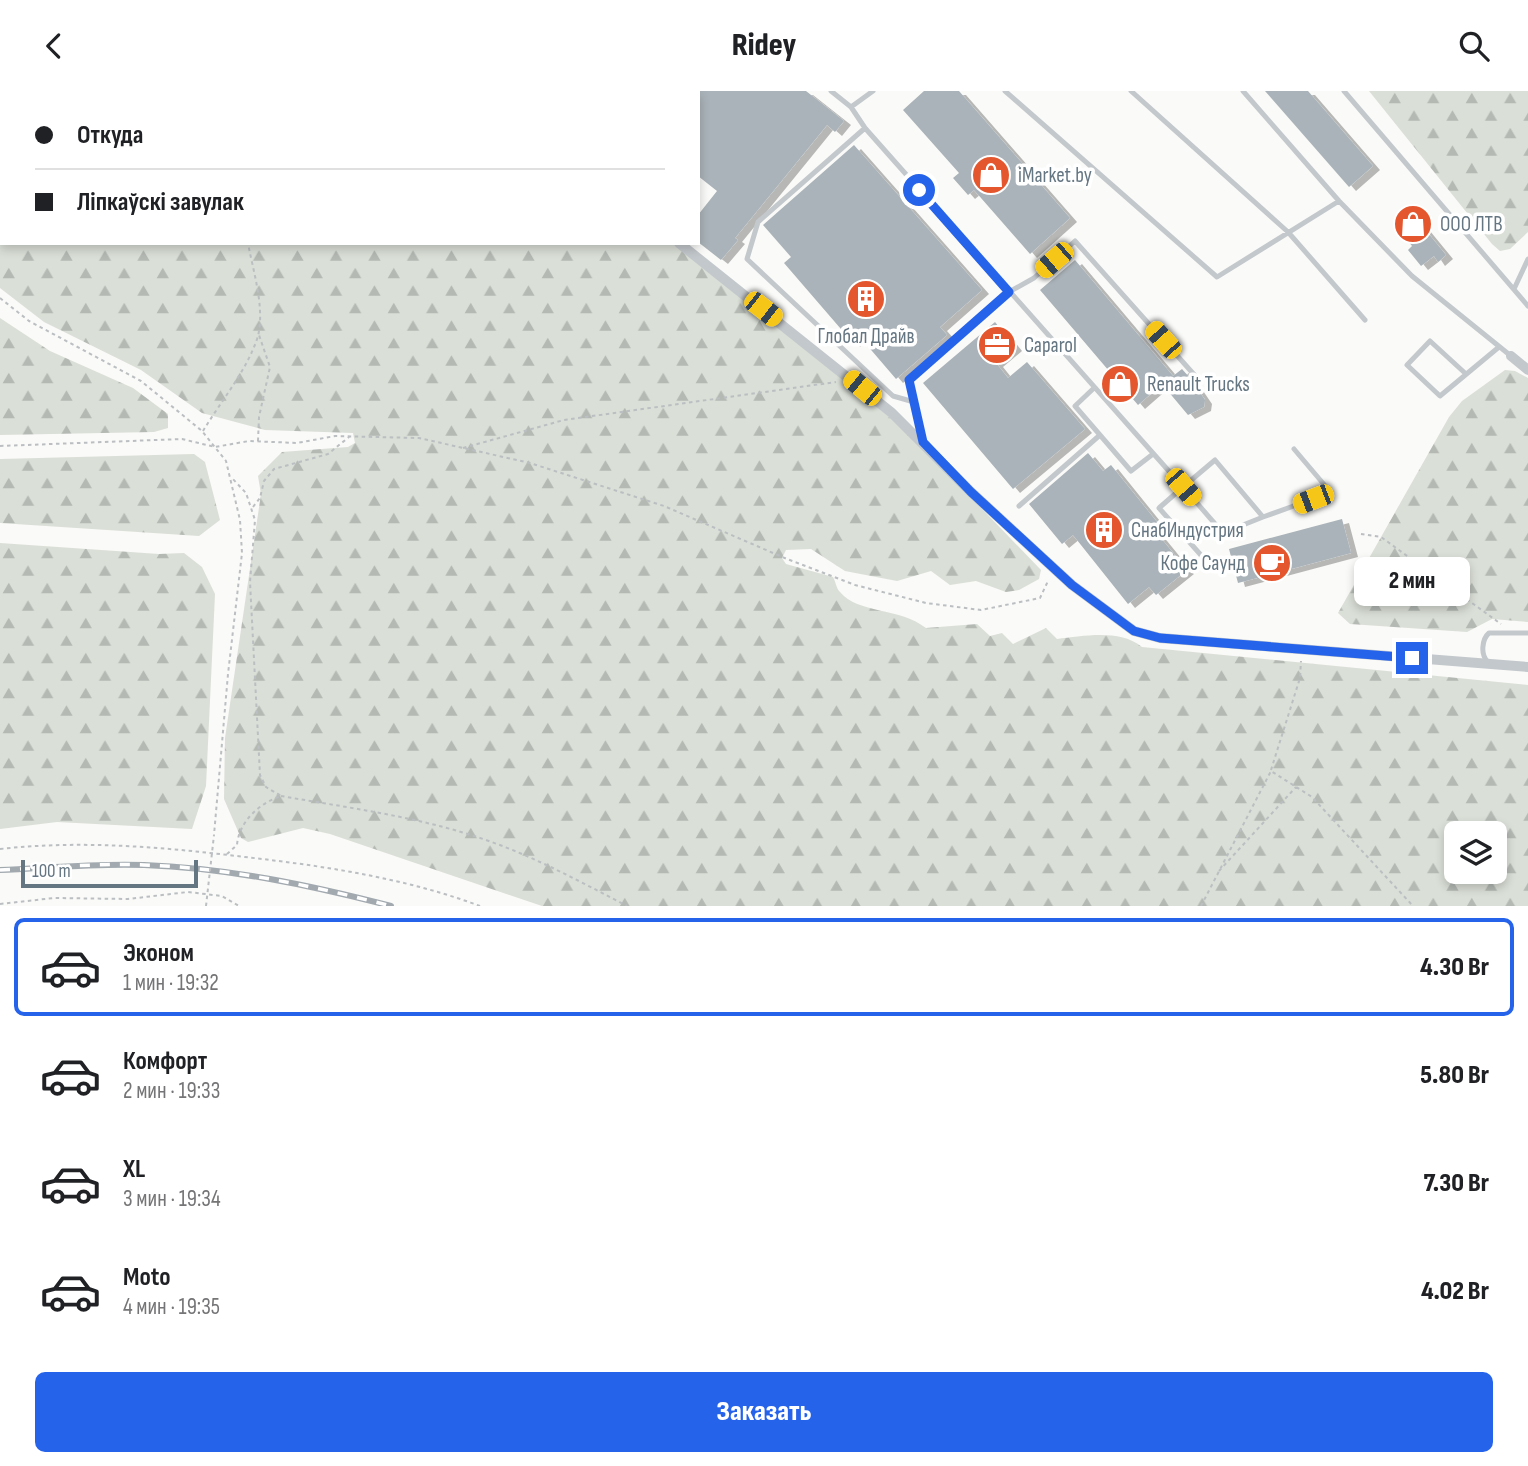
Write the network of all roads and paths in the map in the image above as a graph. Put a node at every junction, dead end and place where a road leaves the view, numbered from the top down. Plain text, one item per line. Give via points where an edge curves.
1 (831, 91) edge
2 (873, 91) edge
3 (1005, 91) edge
4 (1131, 91) edge
5 (1243, 91) edge
6 (1344, 91) edge
7 (851, 107) junction
8 (865, 128) junction
9 (1339, 201) junction
10 (1288, 232) junction
11 (248, 245) edge
12 (682, 245) edge
13 (1528, 259) edge
14 (1514, 289) junction
15 (1009, 292) junction
16 (0, 298) edge
17 (1528, 306) edge
18 (1365, 320) dead end
19 (258, 334) junction
20 (1499, 347) junction
21 (1511, 356) joint
22 (1528, 370) edge
23 (1466, 374) junction
24 (846, 376) junction
25 (1198, 379) dead end
26 (1094, 388) junction
27 (914, 402) junction
28 (202, 431) junction
29 (1100, 435) junction
30 (350, 436) junction
31 (258, 441) junction
32 (923, 442) junction
33 (0, 446) edge
34 (215, 447) junction
35 (462, 448) junction
36 (1294, 449) dead end
37 (1153, 453) junction
38 (230, 476) junction
39 (1183, 487) junction
40 (1327, 488) dead end
41 (1313, 499) dead end
42 (1019, 506) dead end
43 (252, 508) junction
44 (1264, 517) junction
45 (1361, 534) dead end
46 (1208, 563) dead end
47 (1053, 568) junction
48 (1507, 629) junction
49 (1528, 633) edge
50 (1301, 650) junction
51 (1494, 664) junction
52 (1528, 667) edge
53 (1270, 771) junction
54 (1297, 786) junction
55 (281, 796) junction
56 (0, 849) edge
57 (226, 855) junction
58 (1217, 873) junction
59 (0, 904) edge
60 (206, 906) edge
61 (239, 906) edge
62 (480, 906) edge
63 (627, 906) edge
64 (1201, 906) edge
65 (1413, 906) edge

1 - 7 lane
2 - 7 lane
3 - 10 lane via 1217,277
4 - 10 lane
5 - 9 lane
6 - 14 lane
7 - 8 lane
8 - 15 lane
8 - 27 lane via 758,222 747,259 893,396
9 - 10 lane
9 - 20 lane via 1412,276
10 - 18 lane
11 - 19 path via 259,310
12 - 24 street
13 - 14 lane
14 - 17 lane
15 - 25 lane via 1034,278 1075,241
15 - 26 lane
15 - 27 lane via 909,380
16 - 28 path via 29,321 141,381
19 - 28 path via 250,355
19 - 31 path via 270,367
20 - 21 lane
20 - 23 lane
21 - 22 street
23 - 23 lane via 1440,396 1407,365 1430,341
24 - 32 street
24 - 35 path via 832,384 564,420
26 - 29 lane via 1075,406
26 - 37 lane
27 - 32 lane
28 - 34 path
29 - 37 lane via 1131,471
29 - 42 lane
30 - 31 path via 297,443
30 - 35 path via 419,438
30 - 43 path via 328,454 274,469
31 - 34 path
32 - 47 street
33 - 34 path via 182,439
34 - 38 path
35 - 47 path via 530,463 664,506 832,576 926,603 981,610 1020,604 1040,598
36 - 40 lane
37 - 39 lane
38 - 43 path via 246,493
38 - 60 path, bridge via 242,553
39 - 44 lane via 1223,533
39 - 44 lane via 1215,460
39 - 46 lane via 1159,509
41 - 44 lane
43 - 55 path via 256,535 250,582 260,775 267,787
45 - 48 path via 1381,537
47 - 50 street via 1134,631 1160,638
48 - 49 lane
48 - 51 lane via 1486,636 1483,655
50 - 51 street
50 - 53 path via 1300,678
51 - 52 street
53 - 54 path
53 - 58 path
54 - 58 path
54 - 65 path via 1350,835
55 - 57 path via 254,812 238,834 237,845
55 - 63 path via 397,816 486,840
56 - 57 path via 88,843
57 - 62 path via 311,865 443,892
58 - 64 path
59 - 61 path via 188,892 222,896

